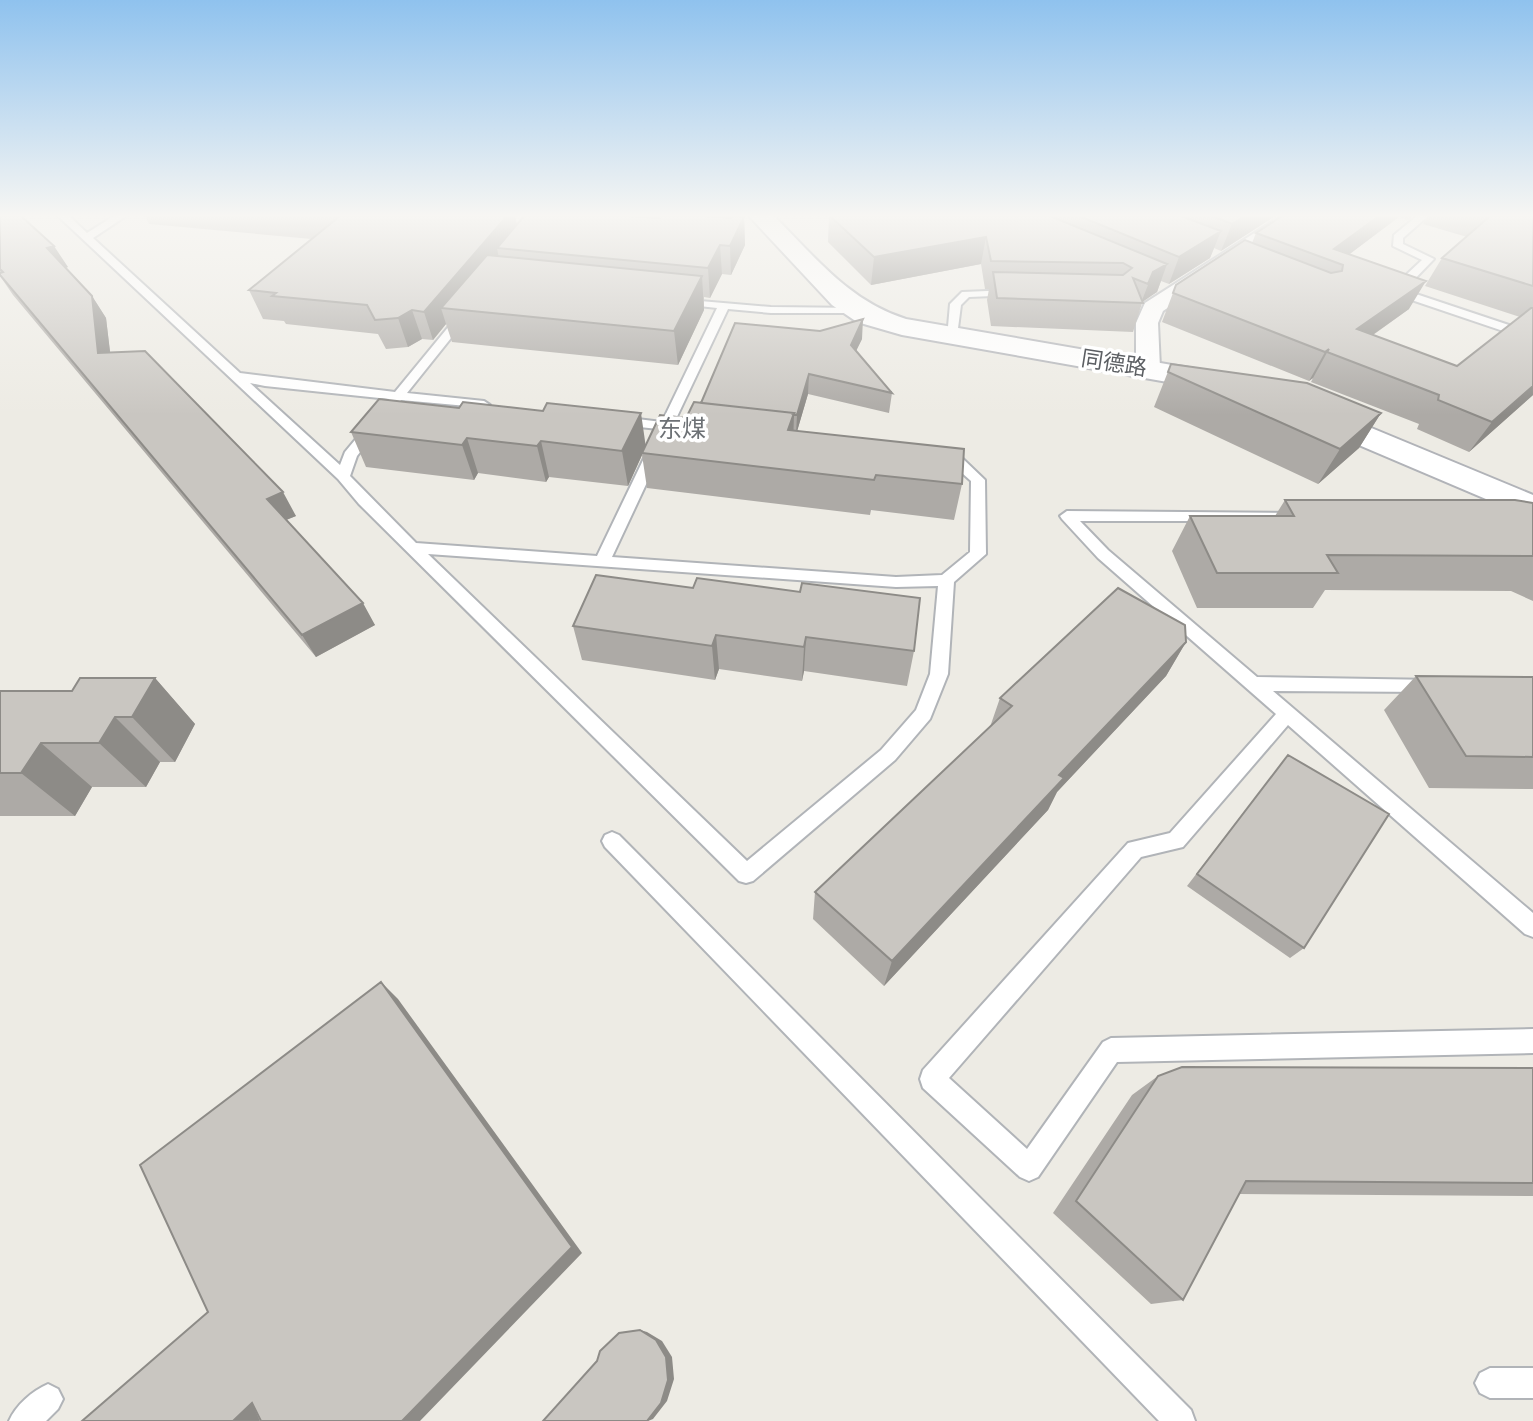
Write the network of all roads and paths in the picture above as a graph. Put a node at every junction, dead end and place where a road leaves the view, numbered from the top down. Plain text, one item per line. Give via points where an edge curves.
1 (136, 282) edge
2 (826, 282) edge
3 (1184, 282) edge
4 (1400, 282) edge
5 (1028, 294) edge
6 (662, 299) edge
7 (472, 305) edge
8 (724, 305) junction
9 (858, 310) junction
10 (951, 336) junction
11 (1533, 337) edge
12 (1148, 368) junction
13 (236, 376) junction
14 (1249, 388) edge
15 (398, 396) junction
16 (1291, 404) edge
17 (493, 407) edge
18 (604, 419) edge
19 (668, 426) junction
20 (699, 430) edge
21 (932, 457) edge
22 (343, 476) junction
23 (1533, 508) edge
24 (1317, 516) edge
25 (412, 548) junction
26 (602, 561) junction
27 (946, 580) junction
28 (1253, 684) junction
29 (1455, 685) edge
30 (1287, 714) junction
31 (612, 841) dead end
32 (1529, 919) edge
33 (1533, 1041) edge
34 (1490, 1383) dead end
35 (1533, 1383) edge
36 (48, 1399) dead end
37 (24, 1421) edge
38 (1180, 1421) edge

1 - 13 lane
2 - 9 street, 同德路
3 - 12 street via 1153,308 1147,323
4 - 11 lane via 1390,290
5 - 10 lane via 966,294 956,304
6 - 8 lane
7 - 15 lane
8 - 9 lane
8 - 19 lane
9 - 10 street, 同德路 via 902,327
10 - 12 street, 同德路
12 - 14 street, 同德路
13 - 15 lane
13 - 22 lane
15 - 17 lane
15 - 22 lane via 350,455
16 - 23 street
18 - 19 lane
19 - 20 lane
19 - 26 lane
21 - 27 lane via 957,461 978,480 978,554
22 - 25 lane
24 - 28 lane via 1067,516 1103,554
25 - 26 lane
25 - 27 lane via 746,874 888,755 924,714 939,674
26 - 27 lane via 896,582
28 - 29 lane
28 - 30 lane
30 - 32 lane
30 - 33 lane via 1176,841 1135,849 932,1079 1029,1168 1111,1050
31 - 38 lane
34 - 35 lane
36 - 37 lane

